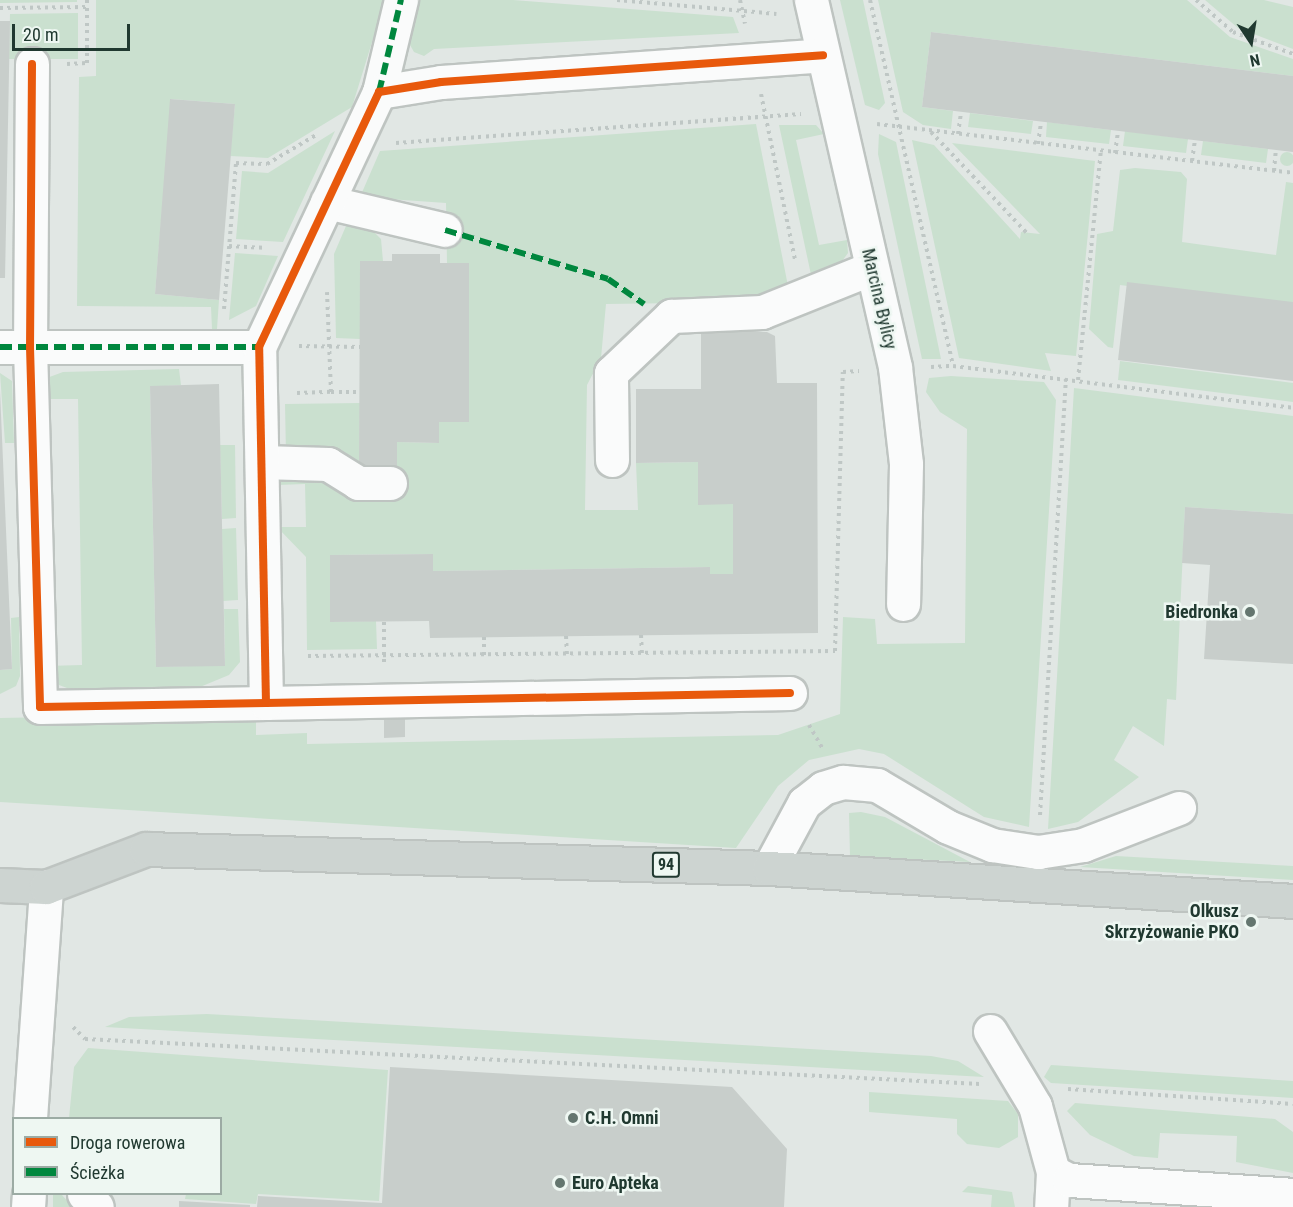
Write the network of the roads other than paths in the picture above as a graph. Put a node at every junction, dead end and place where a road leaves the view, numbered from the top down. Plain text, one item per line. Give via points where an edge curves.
1 (401, 0) edge
2 (811, 0) edge
3 (823, 55) junction
4 (32, 64) road end
5 (379, 92) junction
6 (327, 202) junction
7 (445, 230) dead end
8 (872, 268) junction
9 (15, 347) edge
10 (273, 347) junction
11 (612, 460) dead end
12 (262, 462) junction
13 (390, 483) dead end
14 (903, 604) dead end
15 (790, 693) road end
16 (266, 703) junction
17 (1179, 808) dead end
18 (769, 868) junction
19 (0, 885) edge
20 (46, 887) junction
21 (1293, 901) edge
22 (990, 1031) dead end
23 (30, 1117) edge
24 (1053, 1172) junction
25 (1097, 1194) edge
26 (85, 1195) edge
27 (1293, 1195) edge
28 (1137, 1196) edge
29 (1179, 1197) edge
30 (97, 1207) edge
31 (1051, 1207) edge

1 - 5 street
2 - 3 street, Marcina Bylicy
3 - 5 street via 441,82
3 - 8 street, Marcina Bylicy
4 - 9 street
5 - 6 street
6 - 7 street
6 - 10 street
8 - 11 street via 803,300 762,312 670,316 611,373
8 - 14 street, Marcina Bylicy via 880,364 906,464
9 - 10 street
9 - 16 street via 40,707
10 - 12 street
12 - 13 street via 328,464 358,483
12 - 16 street
15 - 16 street
17 - 18 street via 1083,845 1038,852 992,845 948,827 877,785 843,782 804,803
18 - 20 main road, 94 via 146,849
18 - 21 main road, 94
19 - 20 main road, 94
20 - 23 street
22 - 24 street via 1017,1068 1035,1106
24 - 25 street
24 - 31 street
25 - 28 street
26 - 30 street
27 - 29 street
28 - 29 street

